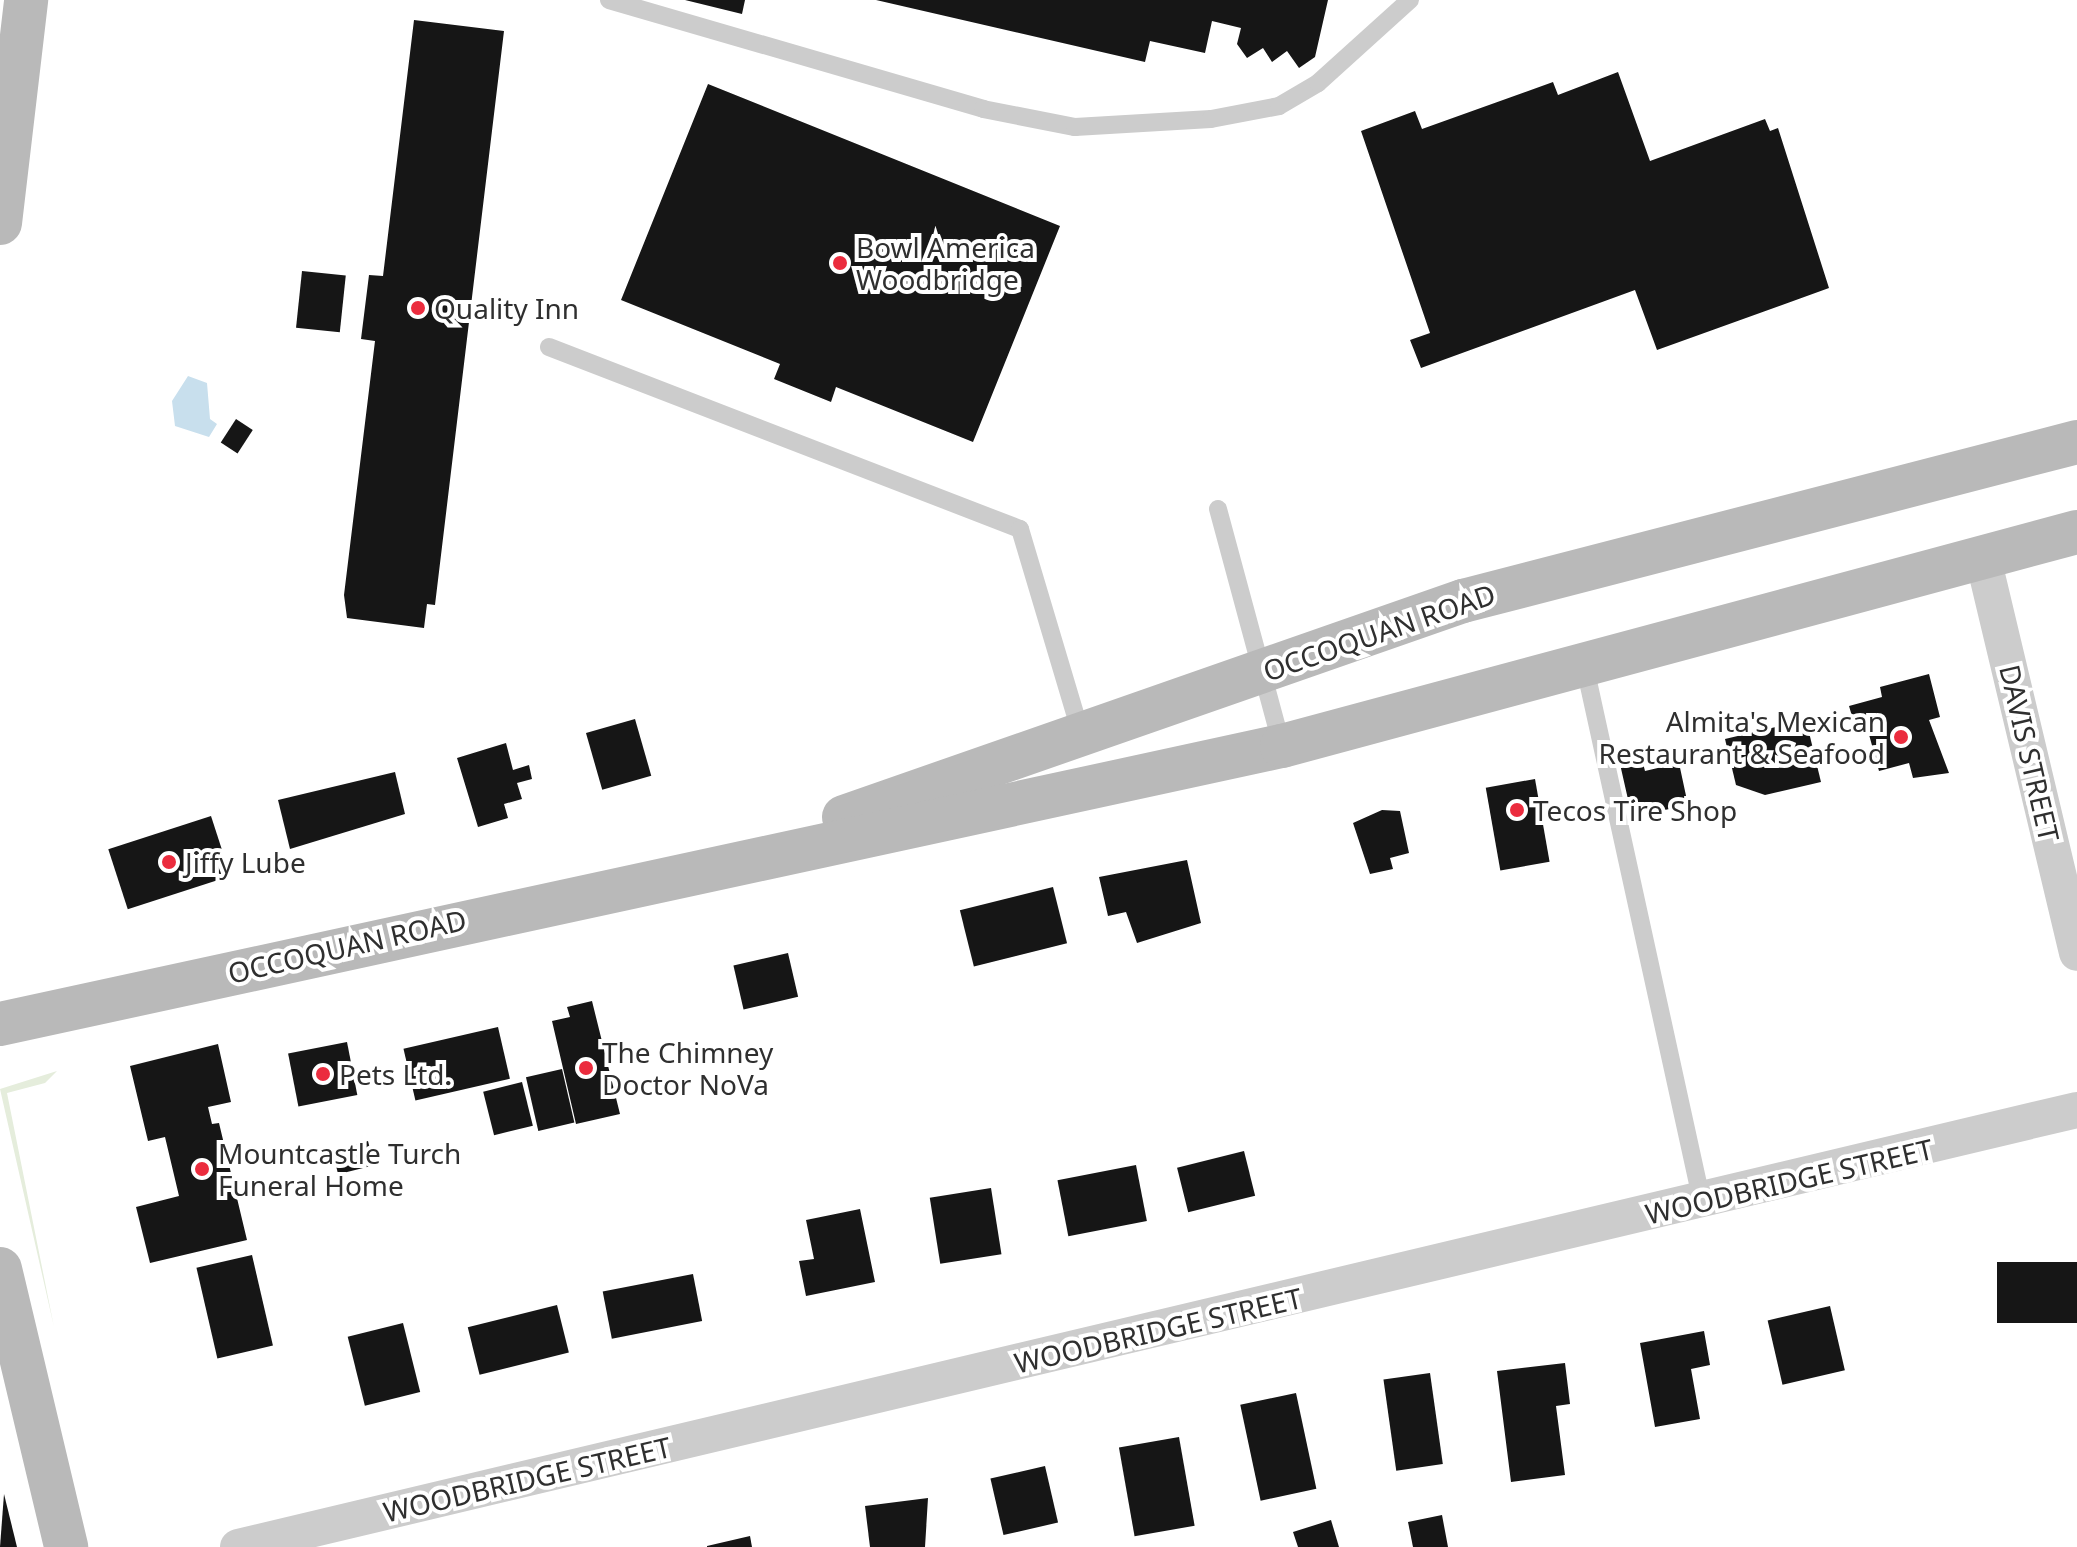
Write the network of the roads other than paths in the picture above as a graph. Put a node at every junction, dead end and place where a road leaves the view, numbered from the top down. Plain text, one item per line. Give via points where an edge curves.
1 (26, 0) edge
2 (609, 0) edge
3 (1410, 0) edge
4 (0, 223) edge
5 (549, 347) dead end
6 (2077, 442) edge
7 (1218, 509) dead end
8 (2077, 532) edge
9 (1982, 554) junction
10 (1584, 663) junction
11 (1262, 671) junction
12 (1081, 733) junction
13 (1282, 746) junction
14 (694, 869) junction
15 (2077, 953) edge
16 (0, 1024) edge
17 (2077, 1110) edge
18 (1702, 1202) junction
19 (2, 1287) edge
20 (66, 1547) edge
21 (238, 1547) edge

1 - 4 main road
2 - 3 lane via 983,109 1086,127 1279,106 1318,83
5 - 12 lane via 1020,529
6 - 11 main road, OCCOQUAN ROAD via 1627,555
7 - 11 lane
8 - 9 main road, OCCOQUAN ROAD
9 - 10 main road, OCCOQUAN ROAD
9 - 15 street, DAVIS STREET
10 - 13 main road, OCCOQUAN ROAD
10 - 18 lane
11 - 12 main road, OCCOQUAN ROAD
11 - 13 lane
12 - 14 main road, OCCOQUAN ROAD
13 - 14 main road, OCCOQUAN ROAD
14 - 16 main road, OCCOQUAN ROAD
17 - 18 street, WOODBRIDGE STREET
18 - 21 street, WOODBRIDGE STREET
19 - 20 main road

